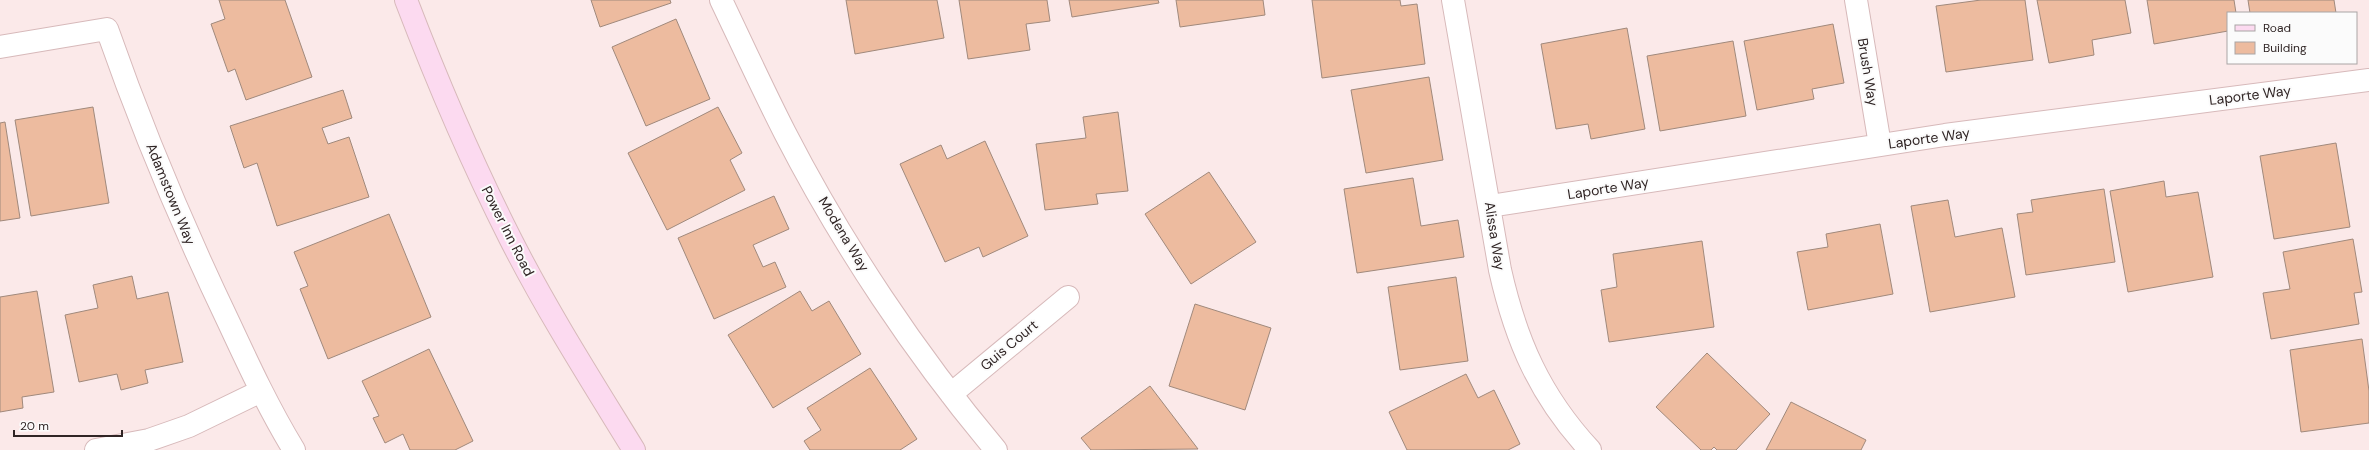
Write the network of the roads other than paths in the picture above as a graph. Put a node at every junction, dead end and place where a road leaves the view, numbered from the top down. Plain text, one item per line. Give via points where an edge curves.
1 (406, 0) edge
2 (721, 0) edge
3 (1453, 0) edge
4 (1856, 0) edge
5 (0, 47) edge
6 (2369, 80) edge
7 (1880, 145) junction
8 (1490, 206) junction
9 (1068, 297) dead end
10 (261, 391) junction
11 (951, 394) junction
12 (96, 450) edge
13 (294, 450) edge
14 (634, 450) edge
15 (996, 450) edge
16 (1590, 450) edge

1 - 14 main road, Power Inn Road via 442,93 510,238 561,332
2 - 11 street, Modena Way via 786,134 836,224
3 - 8 street, Alissa Way
4 - 7 street, Brush Way
5 - 10 street, Adamstown Way via 107,29 188,239
6 - 7 street, Laporte Way
7 - 8 street, Laporte Way
8 - 16 street, Alissa Way via 1509,312 1532,371 1566,425
9 - 11 street, Guis Court
10 - 12 street via 189,426 149,440
10 - 13 street, Adamstown Way
11 - 15 street, Modena Way

